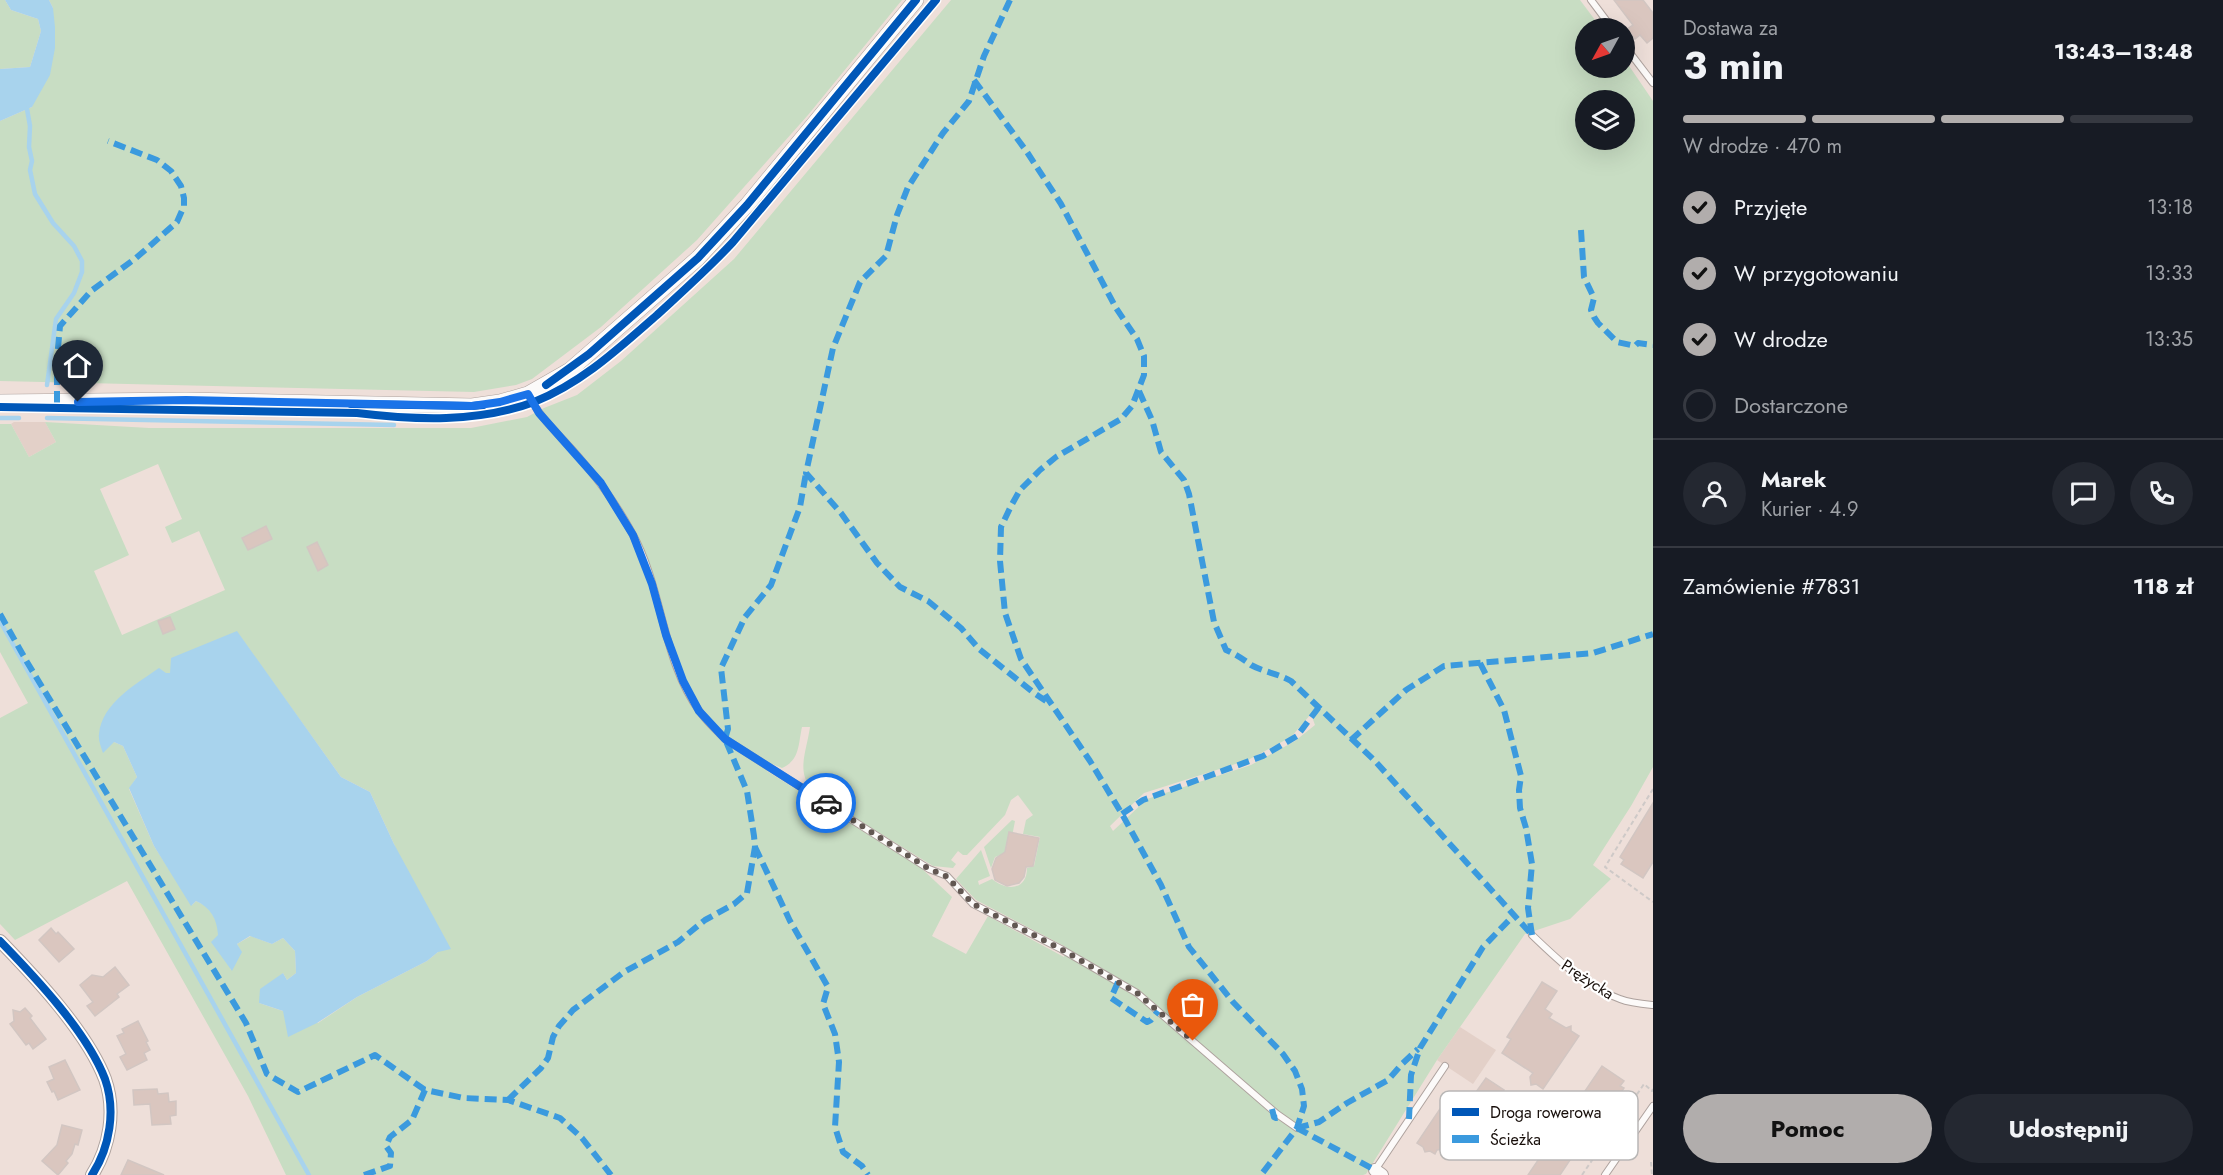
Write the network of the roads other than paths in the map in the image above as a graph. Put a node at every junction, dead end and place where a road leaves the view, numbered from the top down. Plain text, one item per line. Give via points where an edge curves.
1 (916, 0) edge
2 (1591, 0) edge
3 (1604, 18) edge
4 (1635, 59) edge
5 (1653, 83) edge
6 (528, 394) junction
7 (0, 402) edge
8 (1532, 935) dead end
9 (0, 941) edge
10 (1653, 1005) edge
11 (1445, 1066) dead end
12 (1653, 1106) edge
13 (1298, 1128) dead end
14 (1638, 1128) edge
15 (1615, 1160) edge
16 (1378, 1172) edge
17 (92, 1175) edge
18 (1605, 1175) edge

1 - 6 street via 747,205 698,258 583,359
2 - 3 lane
4 - 5 lane
6 - 7 street via 472,406 186,400
6 - 13 lane via 539,413 601,483 633,535 683,681 699,711 725,739 929,869 946,876 973,904 1137,993
8 - 10 lane, Prężycka via 1591,985 1621,1000
9 - 17 street via 60,1008 105,1080 110,1127
11 - 16 lane
12 - 14 lane
15 - 18 lane

